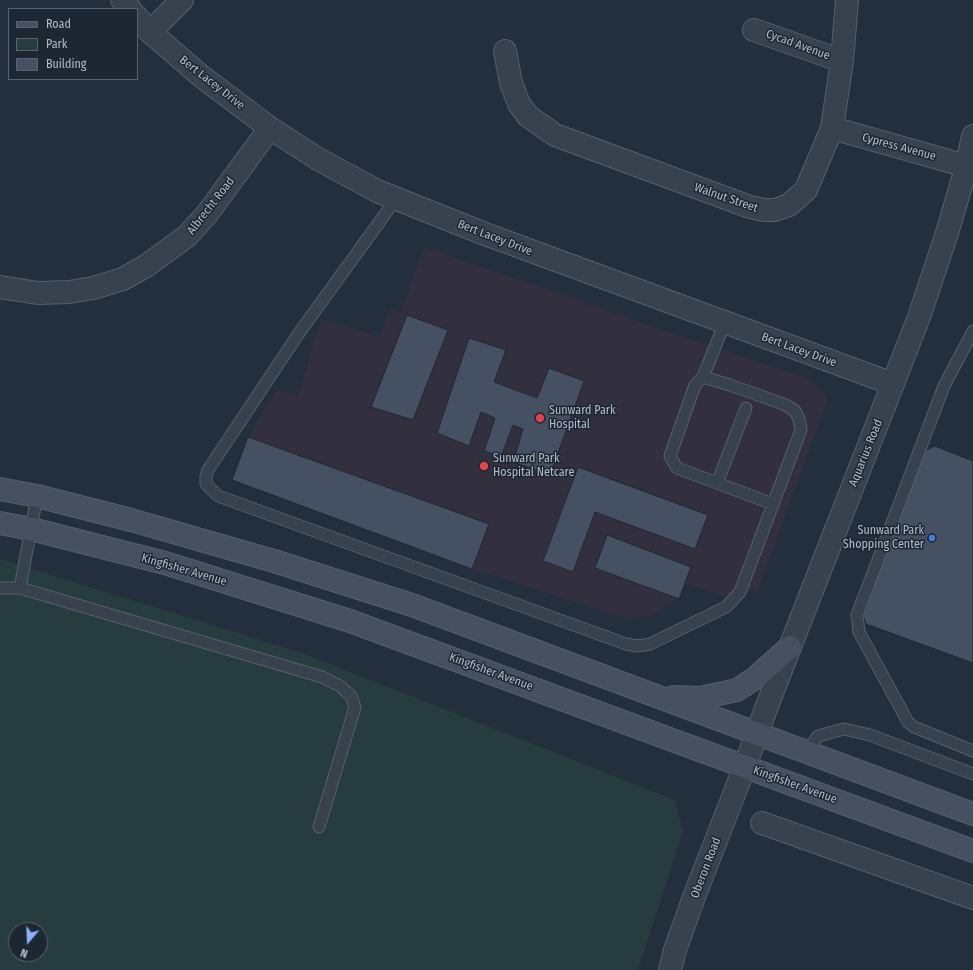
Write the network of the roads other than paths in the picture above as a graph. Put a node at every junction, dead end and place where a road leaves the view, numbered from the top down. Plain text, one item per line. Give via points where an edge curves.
1 (122, 0) edge
2 (182, 0) edge
3 (847, 0) edge
4 (129, 8) edge
5 (144, 24) edge
6 (754, 30) dead end
7 (505, 51) dead end
8 (842, 61) junction
9 (270, 128) junction
10 (832, 128) junction
11 (973, 136) edge
12 (970, 166) edge
13 (396, 199) junction
14 (0, 287) edge
15 (725, 322) junction
16 (973, 331) edge
17 (703, 378) junction
18 (893, 384) junction
19 (746, 408) dead end
20 (717, 483) junction
21 (0, 489) edge
22 (37, 496) junction
23 (773, 504) junction
24 (0, 523) edge
25 (31, 529) junction
26 (0, 588) edge
27 (20, 588) junction
28 (790, 647) junction
29 (657, 696) junction
30 (757, 734) junction
31 (973, 751) edge
32 (807, 752) junction
33 (745, 766) junction
34 (973, 774) edge
35 (973, 814) edge
36 (762, 823) dead end
37 (319, 828) dead end
38 (973, 851) edge
39 (973, 898) edge
40 (670, 970) edge

1 - 4 street
2 - 5 street
3 - 8 street, Walnut Street
5 - 9 street, Bert Lacey Drive via 201,76
6 - 8 street, Cycad Avenue
7 - 10 street, Walnut Street via 511,83 519,104 541,127 572,143 750,207 775,210 789,205 798,198 806,190 814,174
8 - 10 street, Walnut Street
9 - 13 street, Bert Lacey Drive via 318,160
9 - 14 street, Albrecht Road via 207,214 187,236 146,266 123,278 93,288 69,292 38,293
10 - 12 street, Cypress Avenue
11 - 12 street, Aquarius Road
12 - 18 street, Aquarius Road
13 - 15 street, Bert Lacey Drive
13 - 23 lane via 299,333 208,470 206,484 212,492 612,639 638,646 650,644 726,607 740,592
15 - 17 lane
15 - 18 street, Bert Lacey Drive
16 - 31 lane via 944,386 861,602 857,621 859,632 908,722 914,727
17 - 20 lane via 695,385 670,456 677,468
17 - 23 lane via 779,402 796,411 801,430
18 - 28 street, Aquarius Road
19 - 20 lane
20 - 23 lane
21 - 22 street
22 - 25 lane
22 - 29 street via 138,522 349,585
24 - 25 street, Kingfisher Avenue
25 - 27 lane
25 - 33 street, Kingfisher Avenue via 164,563 350,621
26 - 27 lane
27 - 37 lane via 322,677 340,686 351,696 355,707
28 - 29 street via 754,679 737,690 700,698
28 - 30 street, Aquarius Road
29 - 30 street
30 - 32 street
30 - 33 street, Aquarius Road
32 - 34 lane via 818,736 844,729 870,735
32 - 35 street
33 - 38 street, Kingfisher Avenue
33 - 40 street, Oberon Road via 694,897
36 - 39 street

